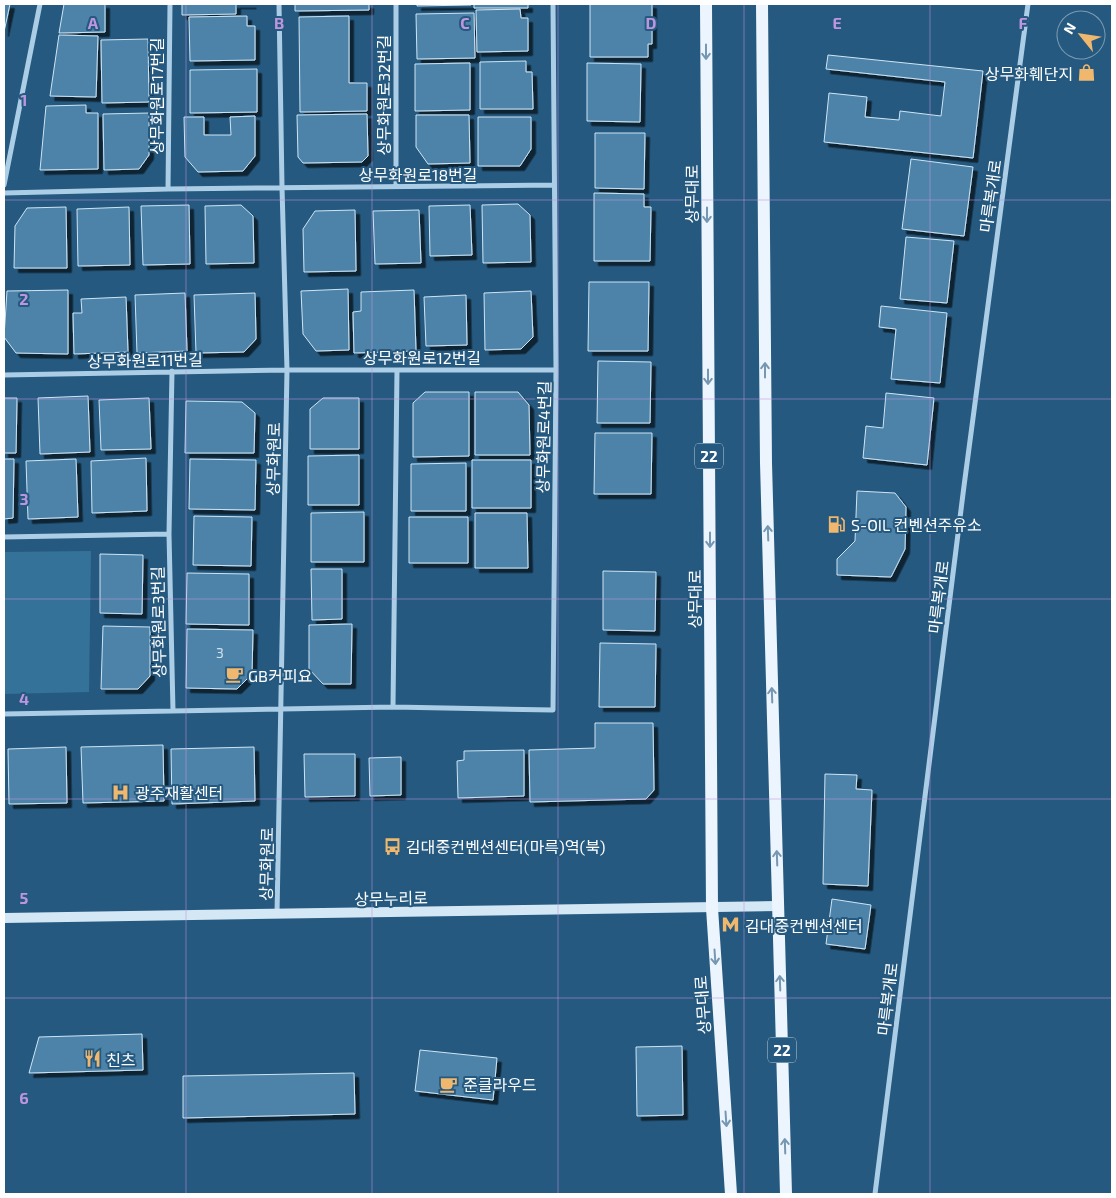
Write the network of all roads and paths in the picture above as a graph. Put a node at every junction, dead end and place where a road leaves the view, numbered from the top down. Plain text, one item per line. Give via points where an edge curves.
1 (40, 4) edge
2 (170, 4) edge
3 (279, 4) edge
4 (396, 4) edge
5 (553, 4) edge
6 (706, 4) edge
7 (762, 4) edge
8 (1028, 4) edge
9 (4, 185) edge
10 (554, 185) junction
11 (396, 186) junction
12 (282, 187) junction
13 (168, 189) junction
14 (4, 193) edge
15 (288, 370) junction
16 (397, 370) junction
17 (556, 370) junction
18 (172, 372) junction
19 (4, 375) edge
20 (169, 534) junction
21 (4, 537) edge
22 (393, 707) junction
23 (281, 709) junction
24 (173, 710) junction
25 (4, 714) edge
26 (778, 906) junction
27 (712, 908) junction
28 (277, 915) junction
29 (4, 918) edge
30 (731, 1194) edge
31 (786, 1194) edge
32 (875, 1194) edge

1 - 9 street
2 - 13 street, 상무화원로17번길
3 - 12 street, 상무화원로
4 - 11 street, 상무화원로32번길
5 - 10 street, 상무화원로4번길
6 -> 27 main road, 상무대로 / 22
26 -> 7 main road, 22 via 766,463
8 - 32 street, 마륵복개로
10 - 11 street, 상무화원로18번길
10 - 17 street, 상무화원로4번길
11 - 12 street, 상무화원로18번길
12 - 13 street
12 - 15 street, 상무화원로
13 - 14 street
15 - 16 street, 상무화원로12번길
15 - 18 street, 상무화원로11번길
15 - 23 street, 상무화원로
16 - 17 street, 상무화원로12번길
16 - 22 street
17 - 22 street, 상무화원로4번길 via 553,710
18 - 19 street, 상무화원로11번길
18 - 20 street, 상무화원로3번길
20 - 21 street
20 - 24 street, 상무화원로3번길
22 - 23 street, 상무화원로4번길
23 - 24 street
23 - 28 street, 상무화원로
24 - 25 street
26 - 27 street, 상무누리로
31 -> 26 main road, 22
27 - 28 street, 상무누리로
27 -> 30 main road, 상무대로 / 22
28 - 29 street, 상무누리로

